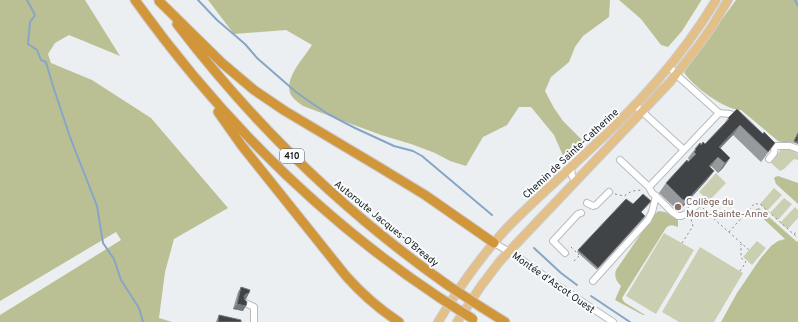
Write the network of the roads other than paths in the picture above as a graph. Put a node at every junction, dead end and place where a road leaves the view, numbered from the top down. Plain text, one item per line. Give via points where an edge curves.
1 (135, 0) edge
2 (159, 0) edge
3 (716, 0) edge
4 (728, 0) edge
5 (669, 67) junction
6 (677, 74) junction
7 (194, 76) junction
8 (635, 105) junction
9 (643, 112) junction
10 (719, 113) junction
11 (744, 121) edge
12 (763, 138) edge
13 (775, 146) junction
14 (798, 149) edge
15 (684, 150) junction
16 (769, 159) edge
17 (620, 160) dead end
18 (571, 167) junction
19 (576, 181) junction
20 (649, 187) junction
21 (612, 193) road end
22 (656, 196) junction
23 (587, 203) dead end
24 (700, 206) road end
25 (581, 213) dead end
26 (494, 243) junction
27 (509, 251) junction
28 (565, 253) dead end
29 (593, 281) dead end
30 (245, 303) edge
31 (476, 320) edge
32 (254, 322) edge
33 (399, 322) edge
34 (438, 322) edge
35 (457, 322) edge
36 (504, 322) edge
37 (613, 322) edge

1 - 7 highway, 410
2 - 26 highway via 247,85 285,111 405,182
2 - 36 highway, Autoroute Jacques-O'Bready / 410, bridge via 217,75 286,150 366,223 449,286
3 - 5 main road, Chemin de Sainte-Catherine
4 - 6 main road, Chemin de Sainte-Catherine via 705,37
5 - 6 street
5 - 8 main road, Chemin de Sainte-Catherine
6 - 9 main road, Chemin de Sainte-Catherine
6 - 10 street
7 - 31 highway, 410, bridge via 280,170 332,216 411,278
7 - 33 highway via 242,146 346,276 373,303
8 - 9 street
8 - 18 main road, Chemin de Sainte-Catherine
9 - 15 street
9 - 19 main road, Chemin de Sainte-Catherine
10 - 11 street via 730,114
10 - 15 street
12 - 13 street
13 - 14 street
13 - 16 street via 774,153
15 - 20 street
17 - 20 street
18 - 19 street via 572,176
18 - 26 main road, Chemin de Sainte-Catherine
19 - 27 main road, Chemin de Sainte-Catherine
20 - 22 street
21 - 23 street via 596,205
22 - 24 street via 677,215 683,216
22 - 29 street via 648,220
25 - 28 street via 553,241
26 - 27 street, Montée d'Ascot Ouest
26 - 34 main road, Chemin de Sainte-Catherine via 465,280
27 - 35 main road, Chemin de Sainte-Catherine
27 - 37 street, Montée d'Ascot Ouest
30 - 32 street via 254,307

